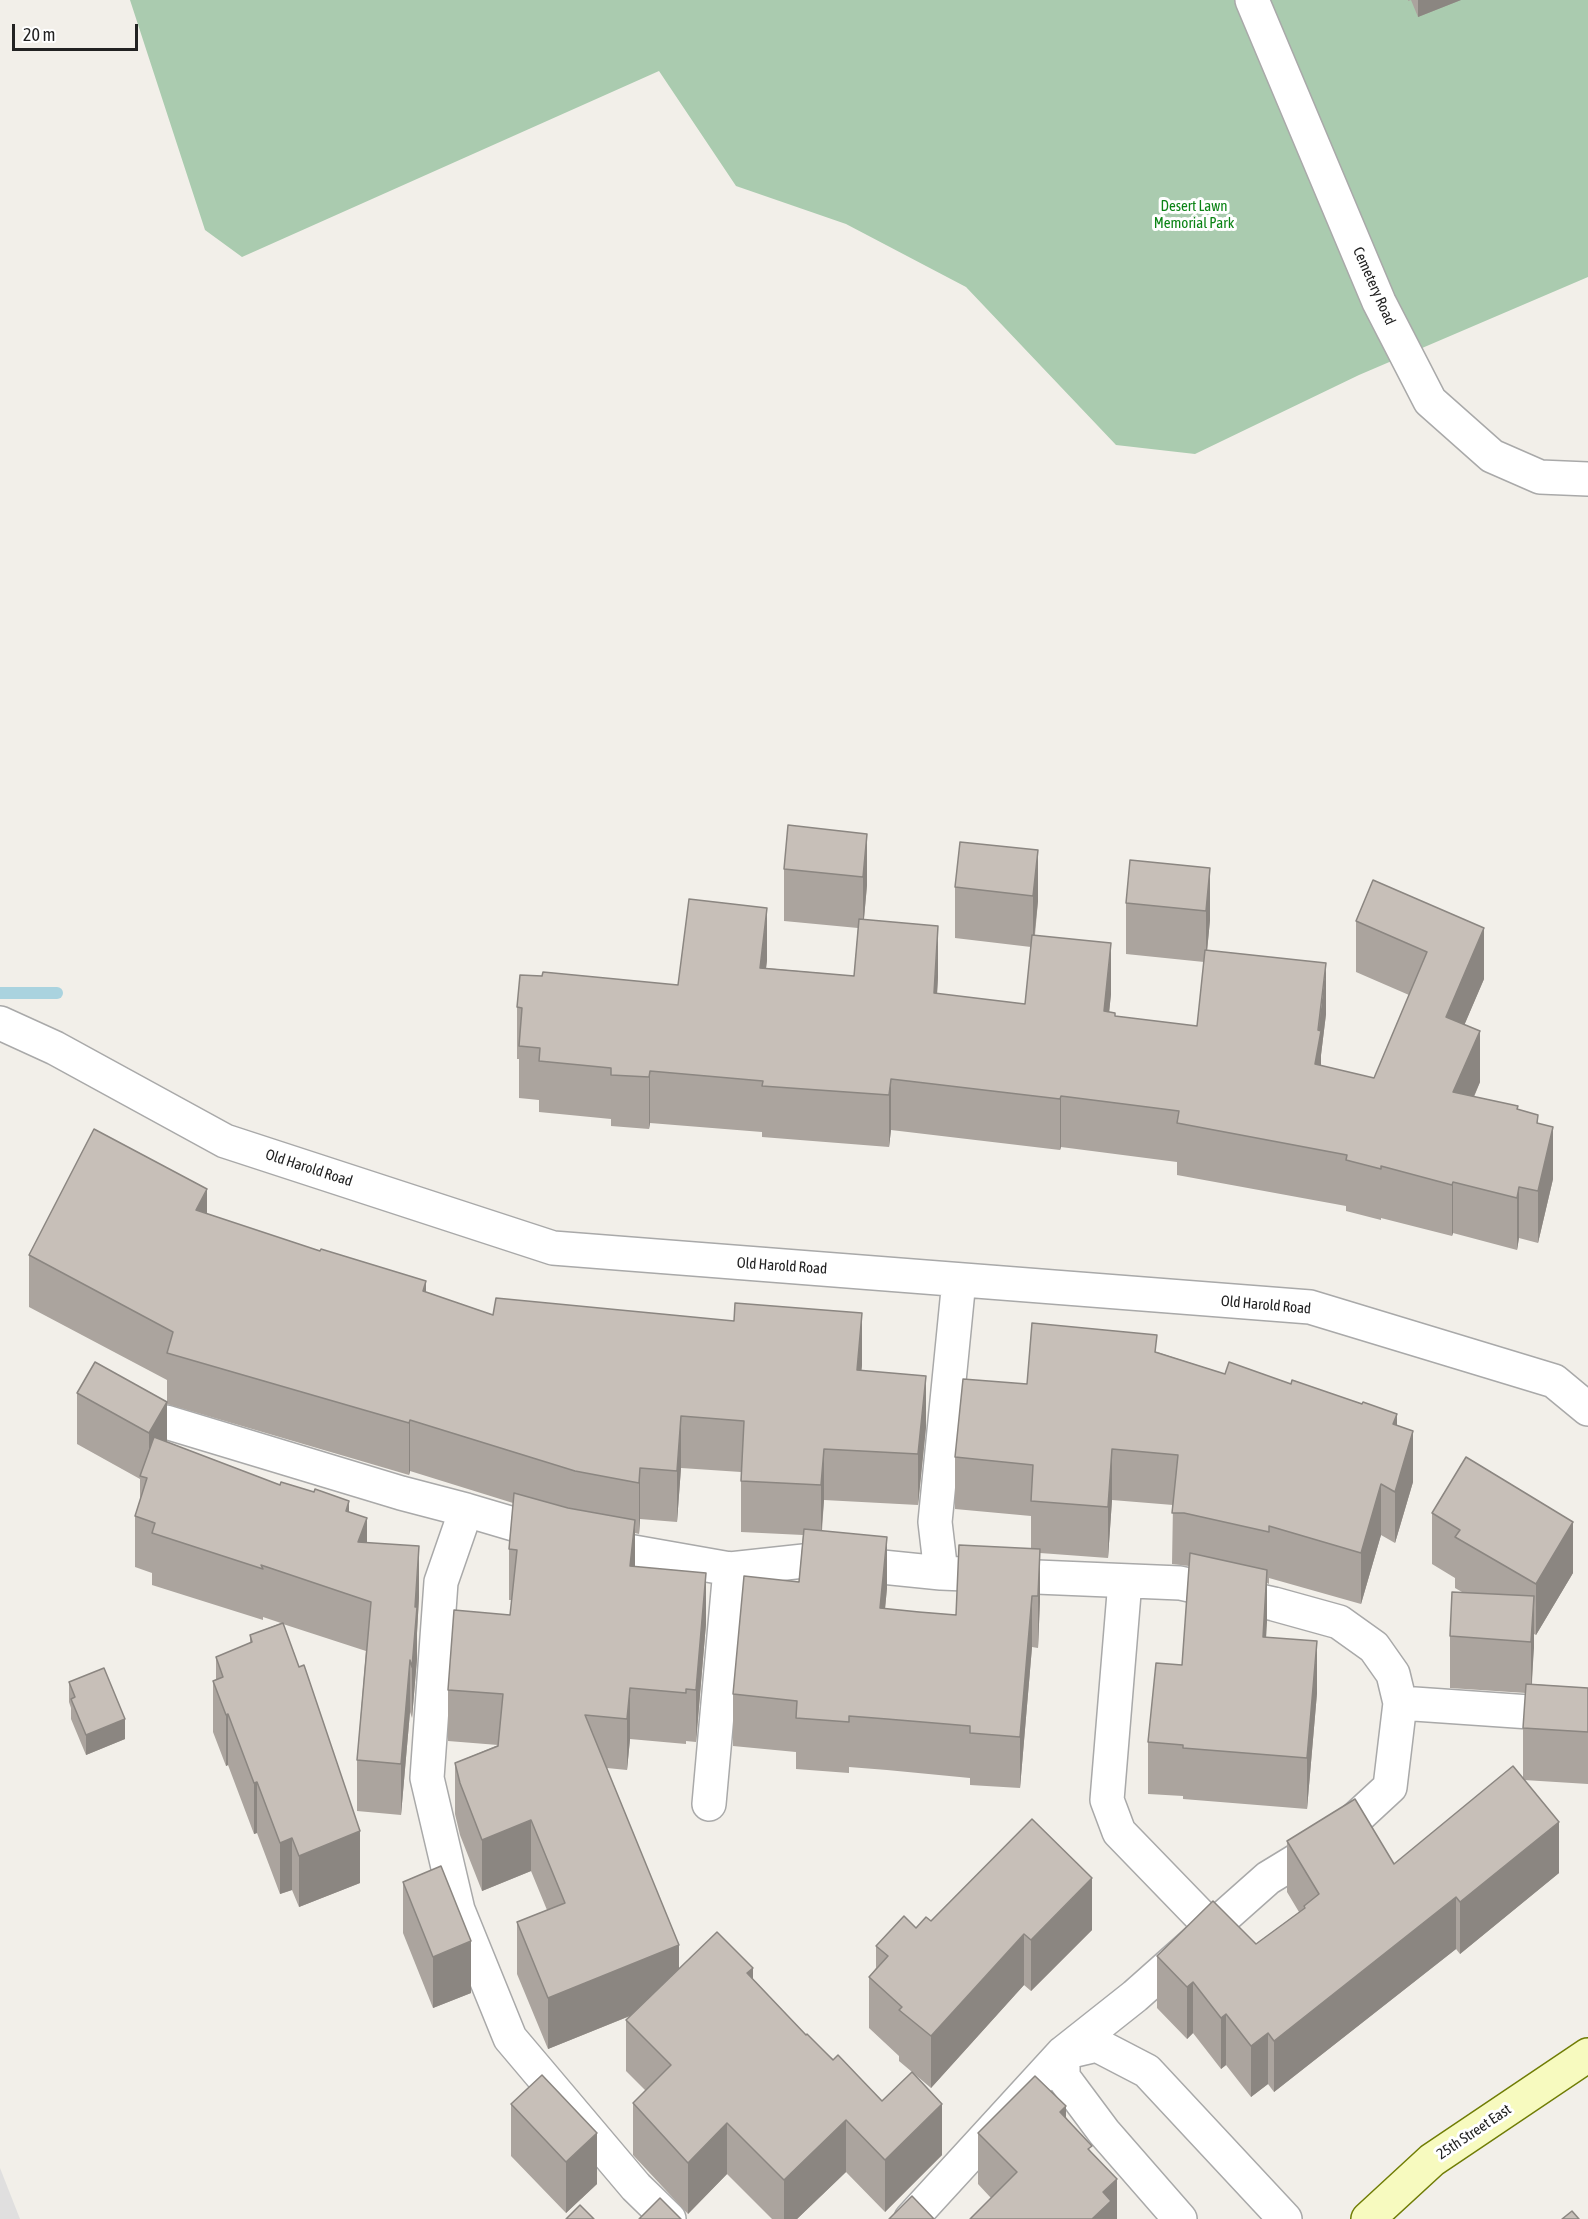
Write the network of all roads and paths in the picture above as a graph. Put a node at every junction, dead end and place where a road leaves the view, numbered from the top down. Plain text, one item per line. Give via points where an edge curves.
1 (1252, 0) edge
2 (1588, 479) edge
3 (0, 1023) edge
4 (959, 1280) junction
5 (1588, 1409) edge
6 (166, 1422) dead end
7 (466, 1510) junction
8 (730, 1569) junction
9 (941, 1574) junction
10 (1125, 1581) junction
11 (1400, 1702) junction
12 (1588, 1716) edge
13 (709, 1804) dead end
14 (1212, 1928) junction
15 (1063, 2054) junction
16 (1588, 2055) edge
17 (669, 2219) edge
18 (911, 2219) edge
19 (1180, 2219) edge
20 (1285, 2219) edge
21 (1368, 2219) edge

1 - 2 street, Cemetery Road via 1379,302 1430,401 1492,456 1540,477
3 - 4 street, Old Harold Road via 55,1048 225,1141 553,1248
4 - 5 street, Old Harold Road via 1310,1307 1554,1381
4 - 9 street via 935,1522
6 - 7 street
7 - 8 street via 571,1541
7 - 17 street via 441,1582 427,1778 458,1910 510,2038 636,2187
8 - 9 street via 813,1560
8 - 13 street
9 - 10 street
10 - 11 street via 1180,1583 1339,1622 1374,1647 1393,1674
10 - 14 street via 1107,1800 1119,1832
11 - 12 street
11 - 14 street via 1390,1787 1337,1836 1268,1878
14 - 15 street
15 - 18 street
15 - 19 street via 1063,2077 1104,2132
15 - 20 street via 1097,2045 1147,2071
16 - 21 main road, 25th Street East via 1432,2160

